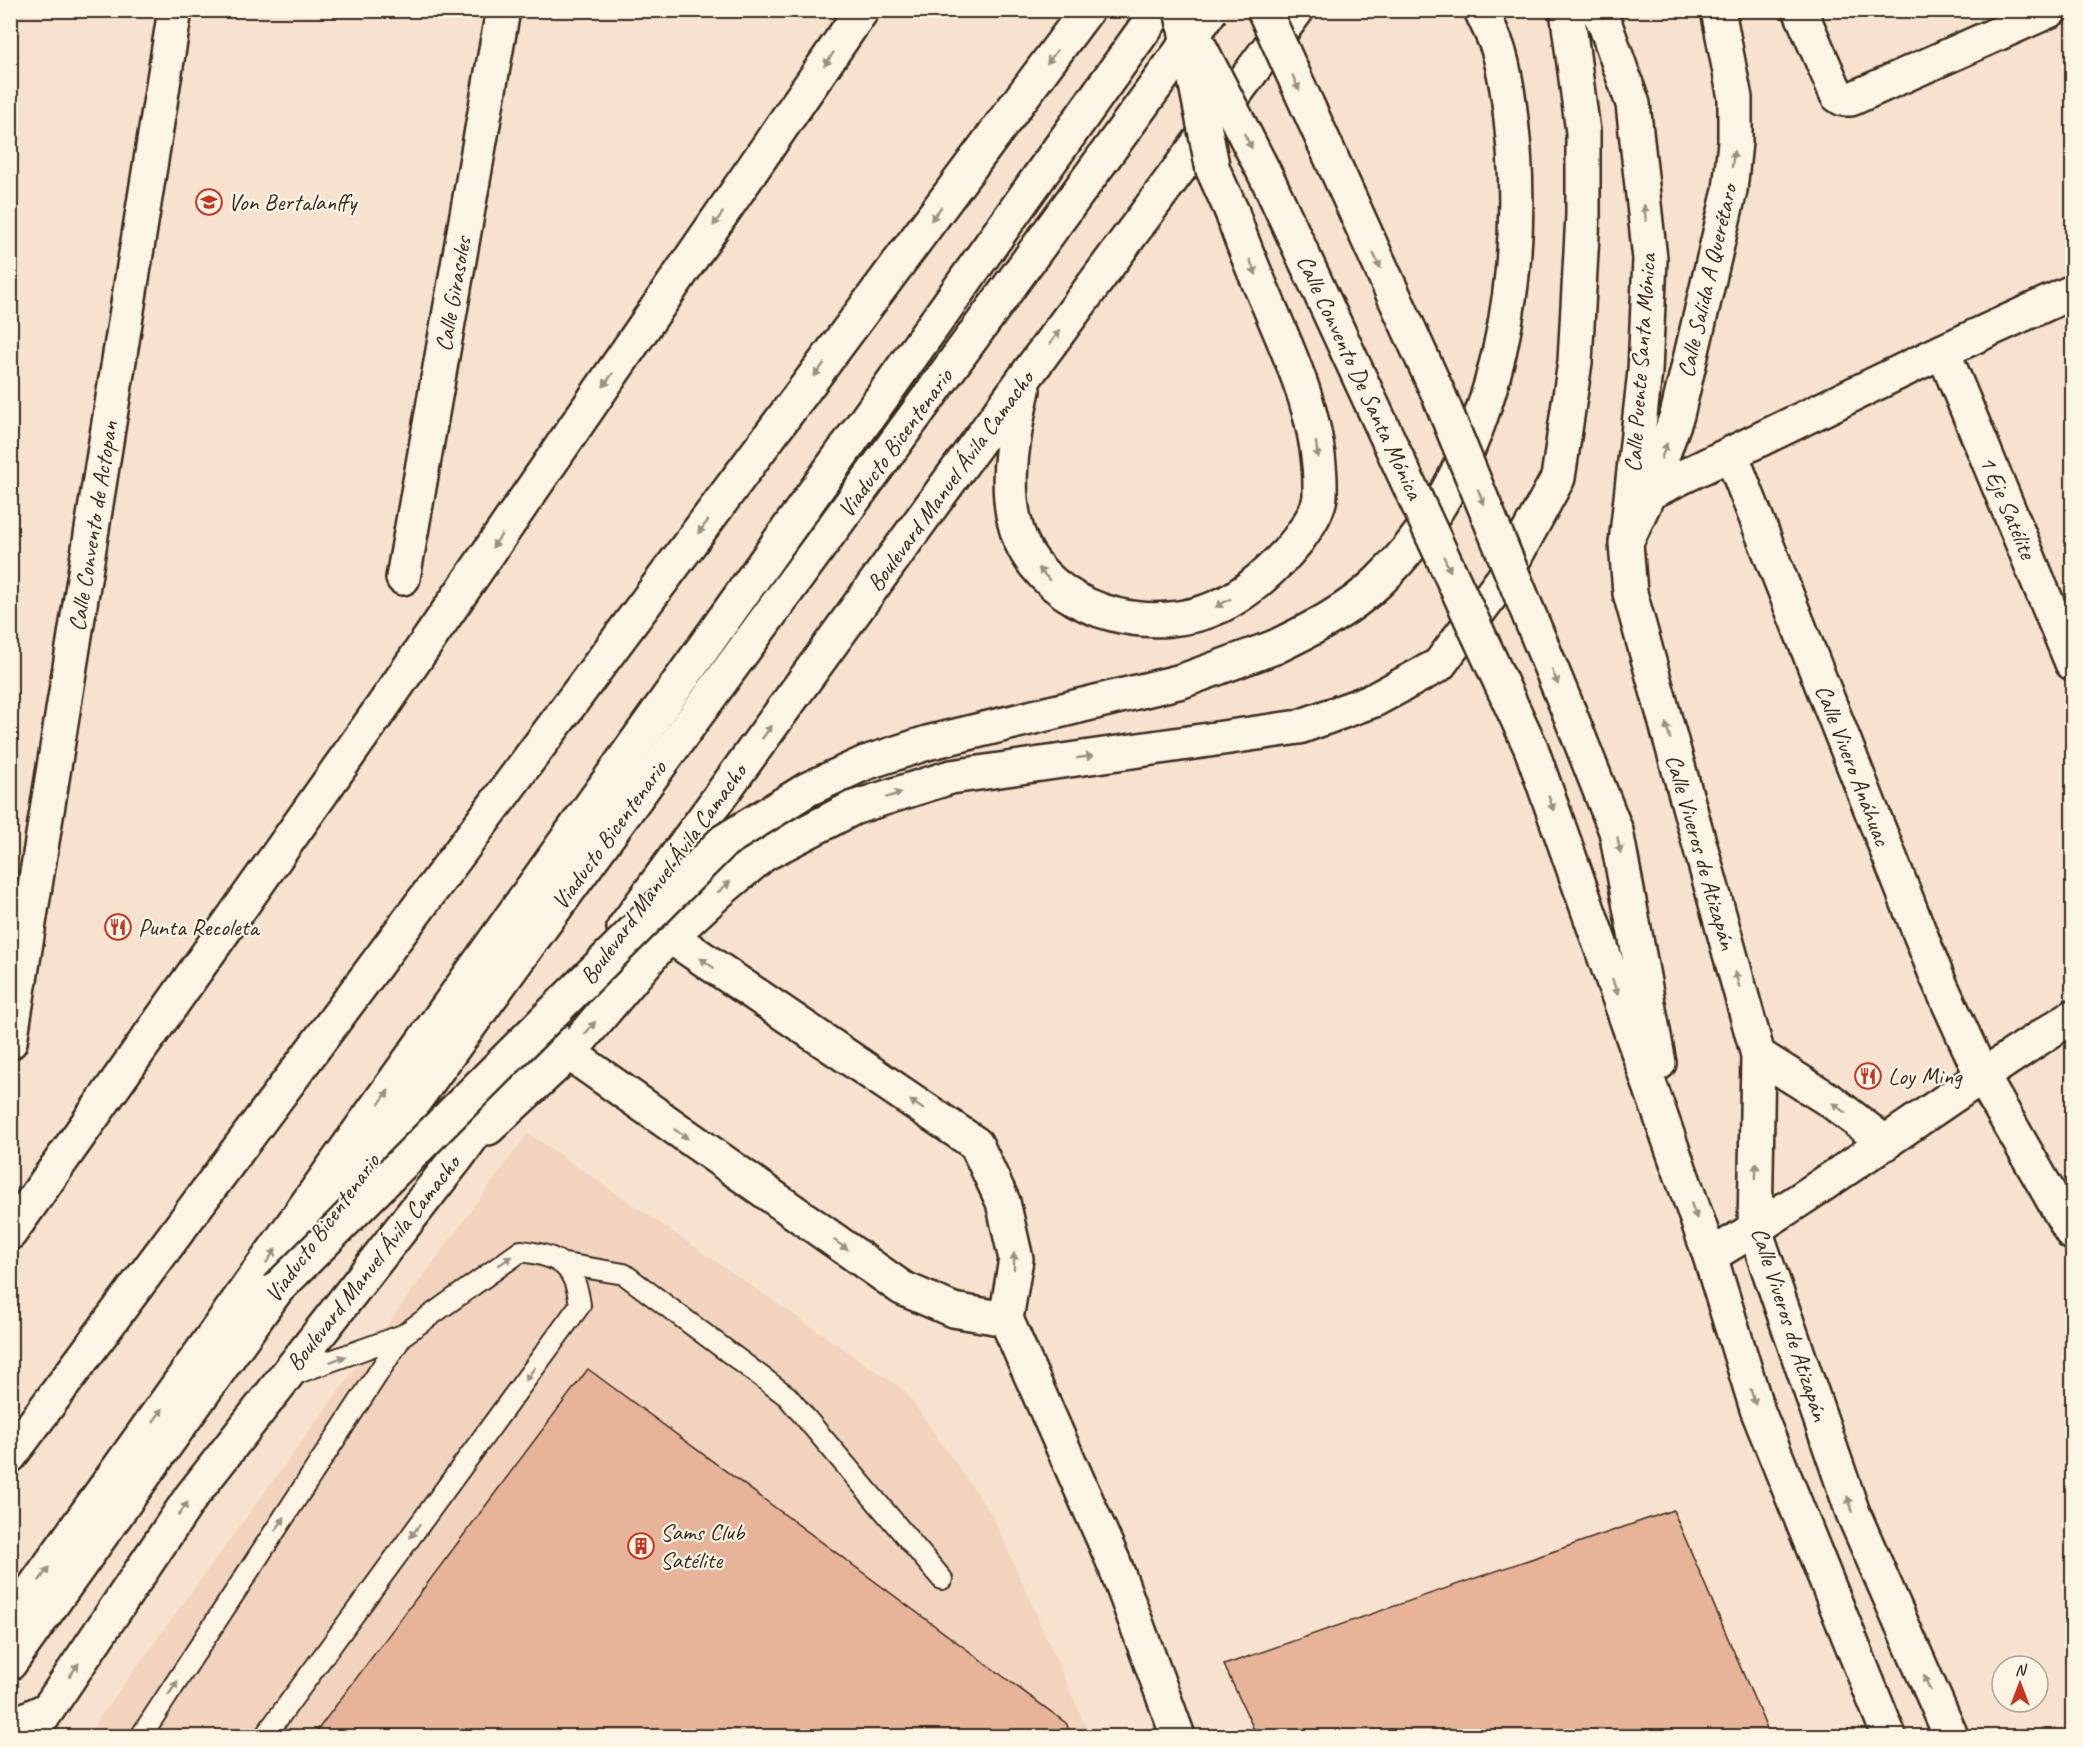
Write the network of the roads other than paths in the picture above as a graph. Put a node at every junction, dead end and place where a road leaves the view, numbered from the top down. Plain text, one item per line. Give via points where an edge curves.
1 (175, 10) edge
2 (503, 10) edge
3 (1087, 10) edge
4 (1264, 10) edge
5 (1297, 10) edge
6 (1481, 10) edge
7 (1567, 10) edge
8 (1598, 10) edge
9 (1718, 10) edge
10 (1800, 10) edge
11 (2051, 10) edge
12 (862, 11) edge
13 (1183, 11) edge
14 (2073, 292) edge
15 (1943, 351) junction
16 (1026, 376) junction
17 (1731, 453) junction
18 (1649, 493) junction
19 (1626, 543) junction
20 (403, 578) dead end
21 (2073, 663) edge
22 (671, 937) junction
23 (2073, 1017) edge
24 (10, 1042) edge
25 (569, 1053) junction
26 (1758, 1054) junction
27 (1981, 1074) junction
28 (1886, 1143) junction
29 (458, 1156) junction
30 (1679, 1168) junction
31 (1755, 1230) junction
32 (10, 1233) edge
33 (2073, 1233) edge
34 (1710, 1256) junction
35 (565, 1264) junction
36 (277, 1289) junction
37 (1006, 1319) junction
38 (403, 1335) junction
39 (284, 1378) junction
40 (10, 1456) edge
41 (942, 1578) dead end
42 (10, 1621) edge
43 (10, 1663) edge
44 (38, 1723) edge
45 (10, 1727) edge
46 (141, 1737) edge
47 (265, 1737) edge
48 (1178, 1737) edge
49 (1889, 1737) edge
50 (1951, 1737) edge

1 - 24 main road, Calle Convento de Actopan
2 - 20 main road, Calle Girasoles
3 -> 40 main road
4 -> 30 main road, bridge via 1438,393 1616,831
16 -> 5 main road, Boulevard Manuel Ávila Camacho
6 - 36 main road, bridge via 1499,51 1510,104 1517,188 1515,247 1504,330 1490,387 1450,486 1378,582 1331,619 1275,647 1182,681 927,743 866,763 808,789 724,841
22 -> 7 main road via 764,854 853,808 951,777 1299,727 1374,700 1439,665 1503,579 1558,478 1575,362 1583,215 1583,132
19 -> 8 main road, Calle Puente Santa Mónica via 1645,371 1650,259 1633,104
18 -> 9 main road, Calle Salida A Querétaro via 1677,415 1730,190 1735,98
10 - 11 main road via 1837,95 1843,99 1851,99
12 -> 32 main road via 383,706
13 -> 16 main road, bridge via 1213,170 1308,399 1318,450 1321,498 1301,537 1265,577 1220,606 1172,620 1127,619 1085,603 1048,581 1026,552 1016,521 1010,481 1011,443
13 -> 30 main road, Calle Convento De Santa Mónica, bridge via 1269,182 1532,748
13 - 36 main road, Viaducto Bicentenario, bridge
42 -> 13 main road
14 - 15 main road
15 - 17 main road
15 - 21 main road, 1 Eje Satélite
29 -> 16 main road, Boulevard Manuel Ávila Camacho
17 - 18 main road
17 - 27 main road, Calle Vivero Anáhuac via 1937,977
18 - 19 main road, Calle Salida A Querétaro
26 -> 19 main road, Calle Viveros de Atizapán via 1630,593
25 -> 22 main road
37 -> 22 main road via 1016,1259 1003,1202 976,1144
23 - 27 main road
25 - 29 main road
25 -> 37 main road via 902,1288 953,1310
28 -> 26 main road via 1831,1101
31 -> 26 main road, Calle Viveros de Atizapán
27 - 28 main road
27 - 33 main road, Calle Vivero Anáhuac
28 - 31 main road
29 - 39 main road, Boulevard Manuel Ávila Camacho
30 -> 34 main road
31 - 34 main road
50 -> 31 main road, Calle Viveros de Atizapán via 1853,1513
34 -> 49 main road via 1757,1410
38 -> 35 lane via 521,1251 544,1254
35 - 41 lane via 624,1274 787,1396
35 -> 47 lane via 577,1284 580,1305
36 - 43 main road, Viaducto Bicentenario
37 - 48 main road via 1114,1563
39 -> 38 lane
46 -> 38 lane
44 -> 39 main road, Boulevard Manuel Ávila Camacho via 191,1497
44 - 45 main road

